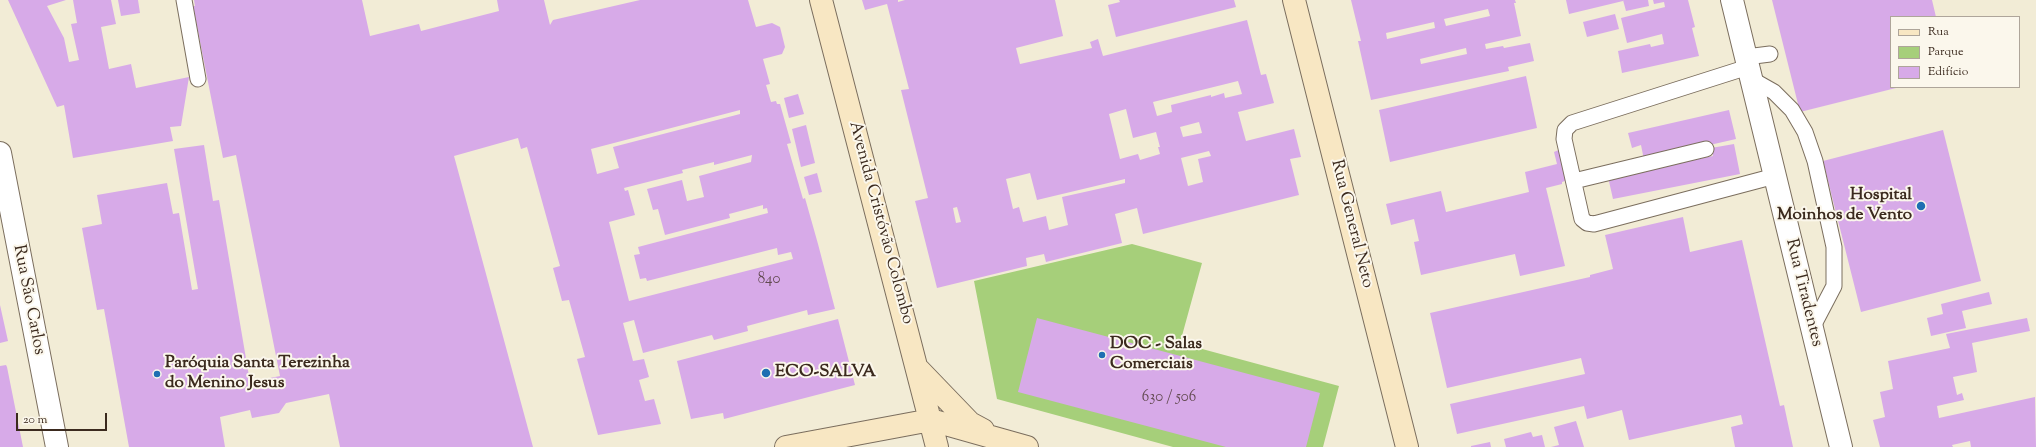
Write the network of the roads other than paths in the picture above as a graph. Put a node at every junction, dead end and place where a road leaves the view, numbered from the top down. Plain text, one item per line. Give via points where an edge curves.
1 (184, 0) edge
2 (821, 0) edge
3 (1294, 0) edge
4 (1732, 0) edge
5 (1770, 54) dead end
6 (1748, 68) junction
7 (198, 79) dead end
8 (1706, 149) dead end
9 (0, 153) edge
10 (1775, 176) junction
11 (1574, 181) junction
12 (1812, 328) junction
13 (918, 369) junction
14 (931, 420) junction
15 (1001, 440) junction
16 (57, 447) edge
17 (786, 447) edge
18 (937, 447) edge
19 (1027, 447) edge
20 (1407, 447) edge
21 (1841, 447) edge

1 - 7 lane
2 - 13 street, Avenida Cristóvão Colombo
3 - 20 street, Rua General Neto
4 - 6 street, Rua Tiradentes
5 - 6 lane
6 - 10 street, Rua Tiradentes
6 - 11 lane via 1572,123 1565,130 1564,139
6 - 12 lane via 1792,110 1805,132 1815,161 1834,247 1834,286
8 - 11 lane
9 - 16 street, Rua São Carlos
10 - 11 lane via 1594,224 1582,219
10 - 12 street, Rua Tiradentes
12 - 21 street, Rua Tiradentes
13 - 14 street, Avenida Cristóvão Colombo
13 - 15 street via 970,423
14 - 15 street
14 - 17 street
14 - 18 street, Avenida Cristóvão Colombo
15 - 19 street

